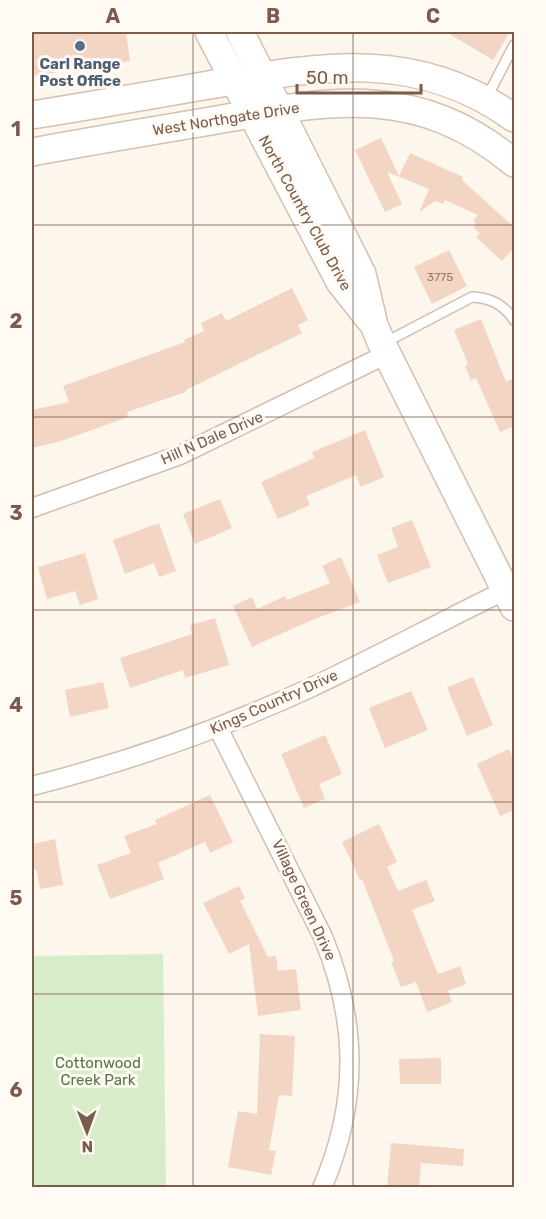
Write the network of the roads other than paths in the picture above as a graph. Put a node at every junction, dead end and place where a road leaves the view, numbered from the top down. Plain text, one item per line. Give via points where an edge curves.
1 (209, 32) edge
2 (240, 32) edge
3 (514, 45) edge
4 (264, 76) junction
5 (234, 81) junction
6 (486, 99) junction
7 (280, 109) junction
8 (250, 114) junction
9 (32, 116) edge
10 (514, 118) edge
11 (32, 152) edge
12 (514, 163) edge
13 (514, 320) edge
14 (381, 341) junction
15 (32, 508) edge
16 (510, 599) edge
17 (218, 728) junction
18 (32, 786) edge
19 (322, 1188) edge

1 - 5 main road, North Country Club Drive
2 - 4 main road, North Country Club Drive
3 - 6 lane
4 - 5 main road
4 - 6 main road via 372,67 452,83
4 - 7 main road, North Country Club Drive
5 - 8 main road, North Country Club Drive
5 - 9 main road
6 - 10 main road
7 - 8 main road, West Northgate Drive
7 - 12 main road, West Northgate Drive via 349,101 425,113 488,141
7 - 14 main road, North Country Club Drive via 362,274
8 - 11 main road, West Northgate Drive
8 - 14 main road, North Country Club Drive via 340,282
13 - 14 lane via 496,302 472,297
14 - 15 street, Hill N Dale Drive via 180,455
14 - 16 main road, North Country Club Drive
16 - 17 street, Kings Country Drive
17 - 18 street, Kings Country Drive
17 - 19 street, Village Green Drive via 323,937 347,1012 349,1086

